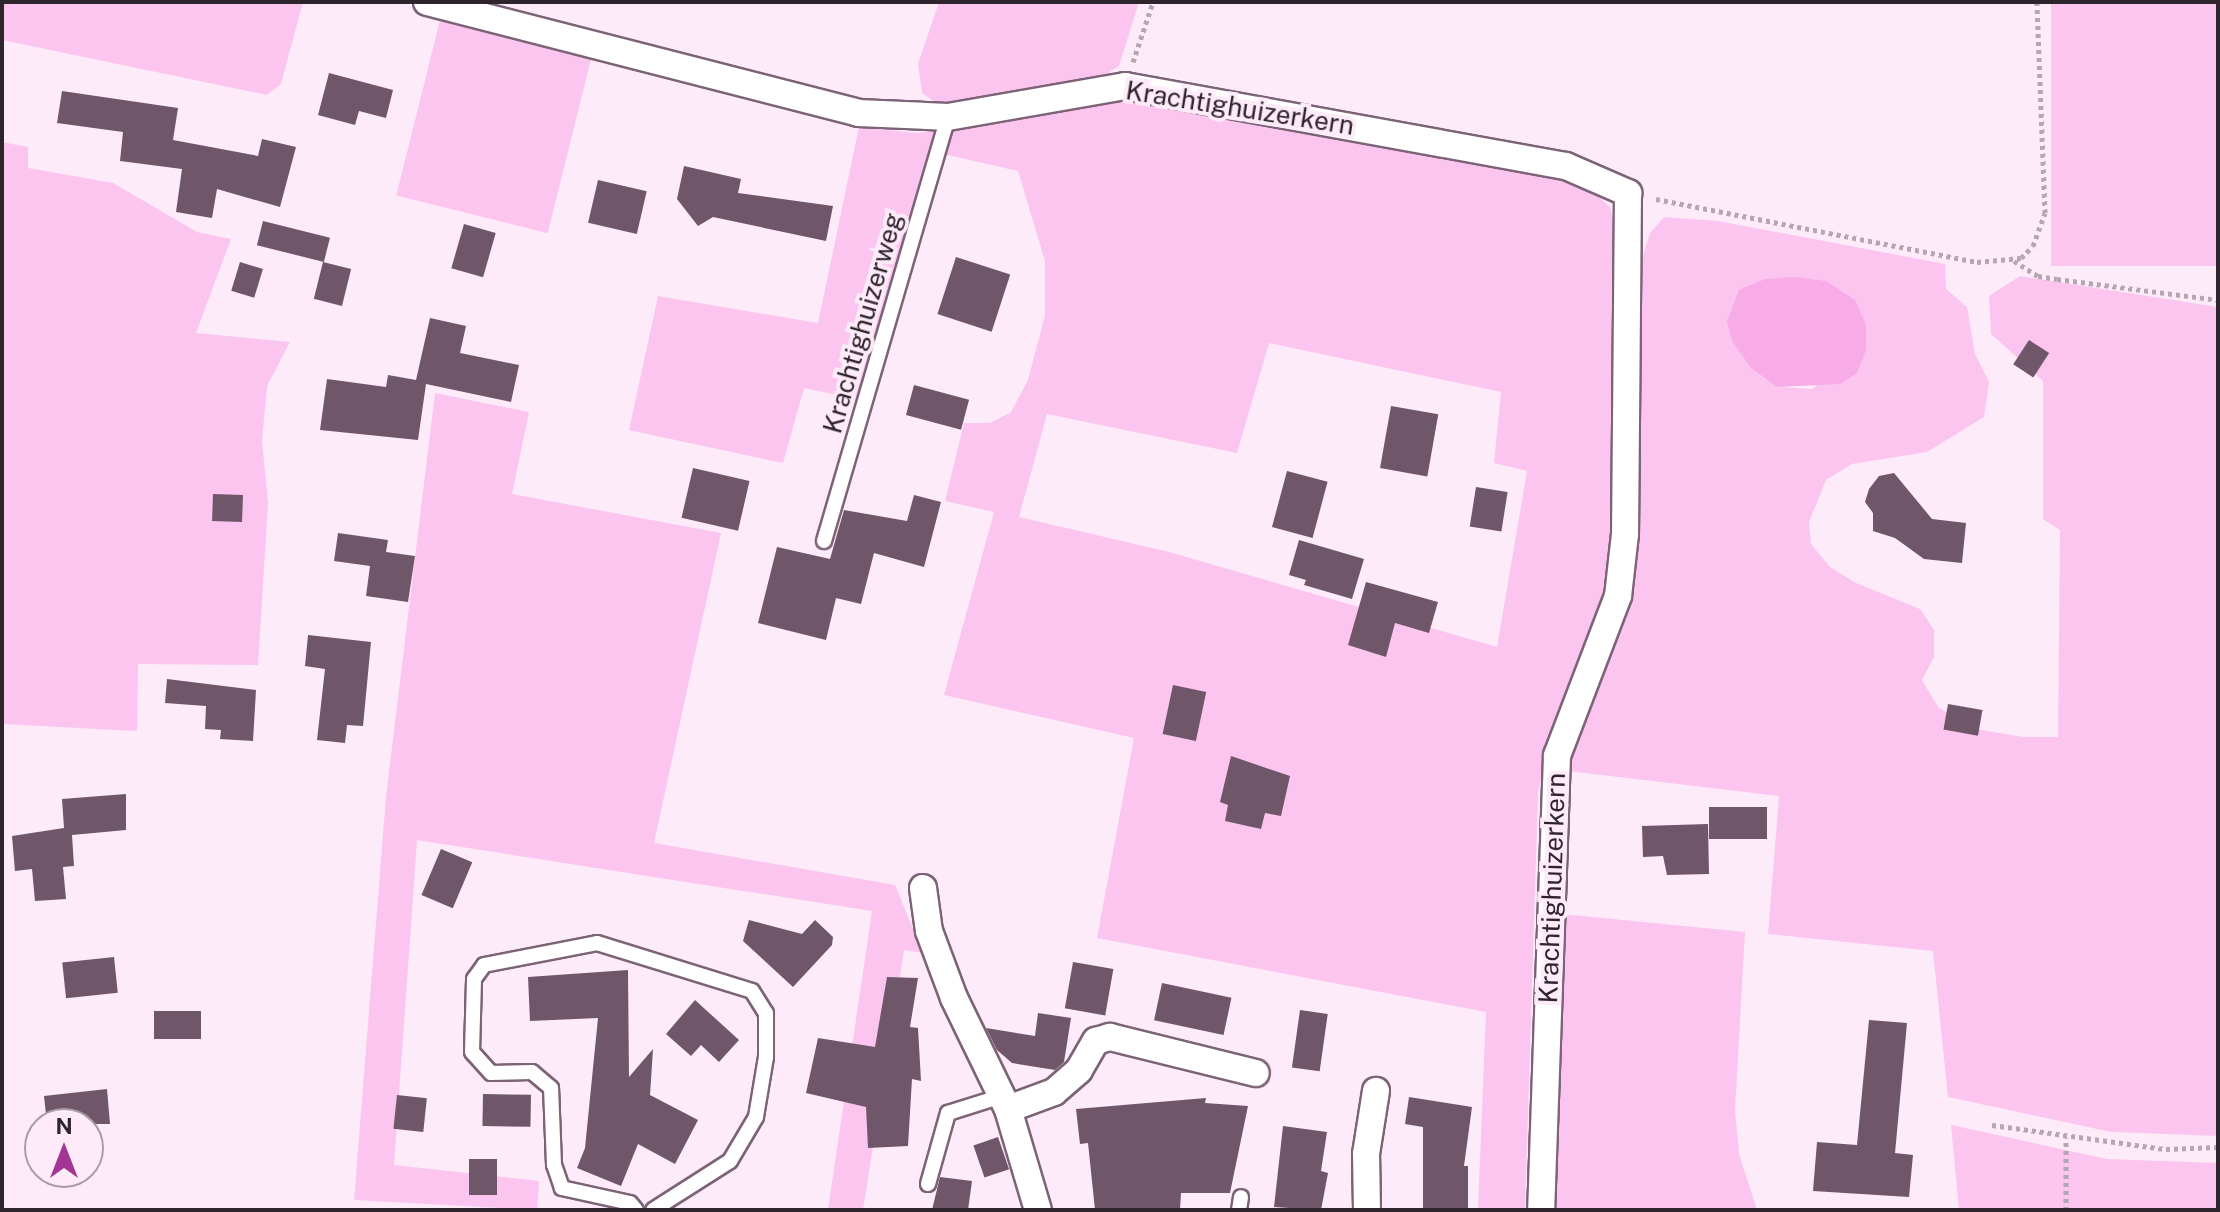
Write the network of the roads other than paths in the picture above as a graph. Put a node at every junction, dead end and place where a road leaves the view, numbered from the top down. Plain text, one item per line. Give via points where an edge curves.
1 (427, 2) edge
2 (948, 117) junction
3 (824, 541) dead end
4 (923, 888) dead end
5 (1256, 1073) dead end
6 (1376, 1091) dead end
7 (1005, 1102) junction
8 (928, 1184) dead end
9 (636, 1210) edge
10 (653, 1210) edge
11 (1038, 1210) edge
12 (1367, 1210) edge
13 (1541, 1210) edge

1 - 2 street, Krachtighuizerkern via 858,113
2 - 3 lane, Krachtighuizerweg
2 - 13 street, Krachtighuizerkern via 1125,86 1566,166 1628,193 1625,534 1618,596 1557,756
4 - 7 street via 929,931 949,985
5 - 7 street via 1110,1037 1096,1041 1079,1070 1054,1092
6 - 12 street via 1366,1154
7 - 8 lane via 948,1113
7 - 11 street
9 - 10 lane via 630,1203 562,1188 554,1165 551,1088 532,1072 491,1073 472,1052 474,979 484,965 597,943 752,991 766,1013 766,1057 756,1117 730,1161

